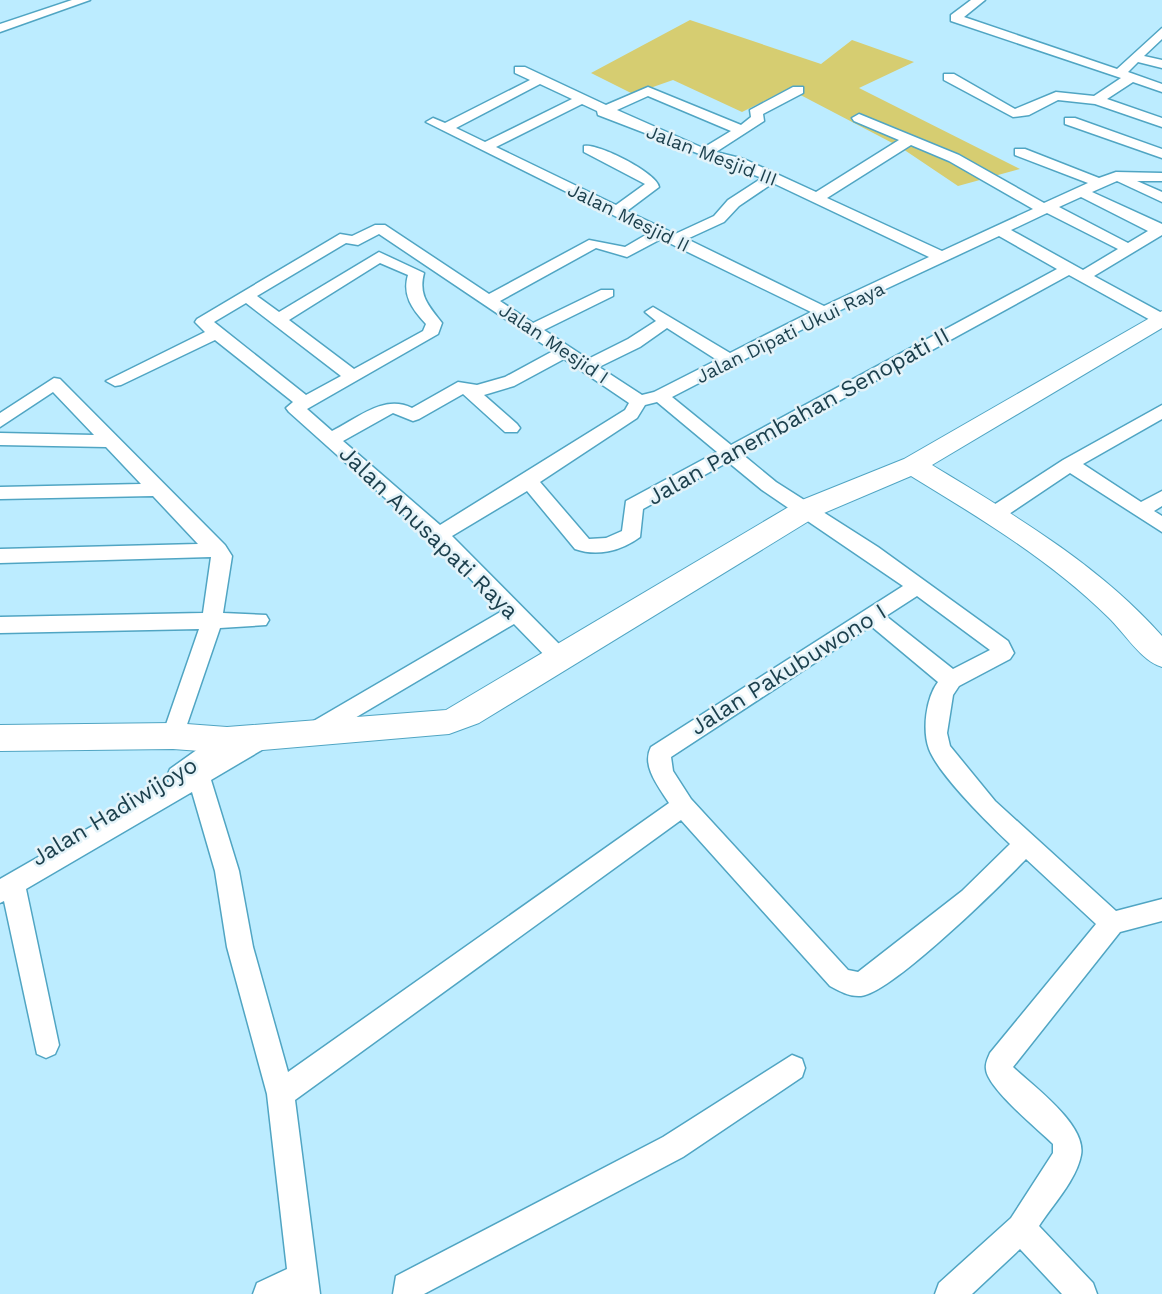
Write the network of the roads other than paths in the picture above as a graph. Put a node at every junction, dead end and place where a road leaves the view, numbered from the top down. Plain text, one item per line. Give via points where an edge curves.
1 (84, 0) edge
2 (979, 0) edge
3 (0, 28) edge
4 (1162, 32) edge
5 (1136, 58) junction
6 (1162, 64) edge
7 (520, 70) dead end
8 (1126, 75) junction
9 (949, 77) dead end
10 (539, 80) junction
11 (1162, 88) edge
12 (798, 90) dead end
13 (580, 100) junction
14 (1097, 100) junction
15 (603, 111) junction
16 (859, 118) dead end
17 (1070, 121) dead end
18 (1162, 123) edge
19 (742, 131) junction
20 (910, 139) junction
21 (487, 146) junction
22 (589, 149) dead end
23 (1020, 152) dead end
24 (704, 153) junction
25 (1162, 154) edge
26 (773, 177) junction
27 (1162, 177) edge
28 (1108, 180) junction
29 (1081, 192) junction
30 (817, 198) junction
31 (1162, 198) edge
32 (1045, 208) junction
33 (617, 211) junction
34 (999, 230) junction
35 (1161, 230) edge
36 (344, 235) junction
37 (668, 236) junction
38 (1129, 249) junction
39 (379, 257) junction
40 (942, 257) junction
41 (1077, 272) junction
42 (607, 293) dead end
43 (247, 296) junction
44 (490, 300) junction
45 (824, 312) junction
46 (1161, 319) edge
47 (278, 320) junction
48 (533, 329) junction
49 (216, 333) junction
50 (565, 351) junction
51 (731, 361) junction
52 (587, 366) junction
53 (352, 376) junction
54 (116, 381) dead end
55 (464, 386) junction
56 (660, 396) junction
57 (639, 401) junction
58 (299, 405) junction
59 (1162, 411) edge
60 (0, 421) edge
61 (511, 428) dead end
62 (0, 439) edge
63 (332, 439) junction
64 (108, 441) junction
65 (728, 452) junction
66 (1070, 464) junction
67 (913, 465) junction
68 (529, 481) junction
69 (159, 490) junction
70 (0, 493) edge
71 (1162, 497) edge
72 (807, 509) junction
73 (1140, 511) junction
74 (993, 514) junction
75 (1162, 525) edge
76 (439, 535) junction
77 (218, 550) junction
78 (0, 556) edge
79 (918, 586) junction
80 (515, 613) junction
81 (872, 616) junction
82 (258, 620) dead end
83 (212, 621) junction
84 (0, 625) edge
85 (1162, 656) edge
86 (561, 659) junction
87 (951, 680) junction
88 (308, 735) junction
89 (173, 736) junction
90 (0, 738) edge
91 (264, 738) junction
92 (227, 740) junction
93 (199, 778) junction
94 (683, 806) junction
95 (1025, 844) junction
96 (4, 885) edge
97 (1162, 910) edge
98 (1112, 923) junction
99 (46, 1045) dead end
100 (792, 1068) dead end
101 (281, 1094) junction
102 (1021, 1228) junction
103 (304, 1285) edge
104 (403, 1292) edge
105 (268, 1294) edge
106 (950, 1294) edge
107 (1082, 1294) edge

1 - 3 street
2 - 8 street via 955,18
4 - 5 street
5 - 6 street
5 - 8 street
7 - 10 street, Jalan Mesjid III
8 - 11 street
8 - 14 street
9 - 14 street via 1013,113 1056,96
10 - 13 street, Jalan Mesjid III
10 - 21 street, Jalan Mesjid II via 439,125
12 - 19 street via 755,113 759,118
13 - 15 street, Jalan Mesjid III
13 - 21 street
14 - 18 street
15 - 19 street via 648,91
15 - 24 street, Jalan Mesjid III
16 - 20 street
17 - 25 street
19 - 24 street
20 - 30 street
20 - 32 street
21 - 33 street, Jalan Mesjid II
22 - 33 street via 652,183
23 - 28 street
24 - 26 street, Jalan Mesjid III via 728,157
26 - 30 street, Jalan Mesjid III
26 - 37 street, Jalan Mesjid I via 733,203 719,219
27 - 28 street, Jalan Dipati Ukui Raya
28 - 29 street, Jalan Dipati Ukui Raya
28 - 31 street
29 - 32 street, Jalan Dipati Ukui Raya
29 - 35 street
30 - 40 street, Jalan Mesjid III
32 - 34 street, Jalan Dipati Ukui Raya
32 - 38 street
33 - 37 street, Jalan Mesjid II
34 - 40 street, Jalan Dipati Ukui Raya
34 - 41 street
35 - 38 street, Jalan Panembahan Senopati II
36 - 39 street
36 - 43 street
36 - 44 street via 380,228
37 - 44 street, Jalan Mesjid I via 632,251 594,243
37 - 45 street, Jalan Mesjid II
38 - 41 street, Jalan Panembahan Senopati II
39 - 47 street
39 - 53 street via 416,273 412,288 434,326 421,341
40 - 45 street, Jalan Dipati Ukui Raya
41 - 46 street
41 - 65 street, Jalan Panembahan Senopati II
42 - 48 street
43 - 47 street
43 - 49 street via 203,322
44 - 48 street, Jalan Mesjid I
45 - 51 street, Jalan Dipati Ukui Raya
46 - 67 street
47 - 53 street
48 - 50 street, Jalan Mesjid I
49 - 54 street
49 - 58 street, Jalan Anusapati Raya
50 - 52 street, Jalan Mesjid I
50 - 55 street via 508,382 478,391
51 - 52 street via 660,317 634,343
51 - 56 street, Jalan Dipati Ukui Raya
52 - 57 street, Jalan Mesjid I
53 - 58 street
55 - 61 street
55 - 63 street via 416,415 389,408
56 - 57 street, Jalan Dipati Ukui Raya
56 - 65 street
57 - 68 street via 631,414
58 - 63 street, Jalan Anusapati Raya
59 - 66 street
60 - 64 street via 51,384
62 - 64 street
63 - 76 street, Jalan Anusapati Raya
64 - 69 street
65 - 68 street, Jalan Panembahan Senopati II via 632,507 632,534 593,547 575,537
65 - 72 street
66 - 73 street
66 - 74 street
67 - 72 street
67 - 74 street
68 - 76 street
69 - 70 street
69 - 77 street
71 - 73 street
72 - 79 street
72 - 86 street
73 - 75 street
74 - 85 street via 1108,596
76 - 80 street, Jalan Anusapati Raya
77 - 78 street
77 - 83 street via 223,563
79 - 81 street, Jalan Pakubuwono I
79 - 87 street via 1003,650
80 - 86 street, Jalan Anusapati Raya
80 - 88 street
81 - 87 street
81 - 94 street, Jalan Pakubuwono I via 659,753 662,773
82 - 83 street
83 - 84 street
83 - 89 street
86 - 88 street via 449,722
87 - 95 street via 942,693 936,733 940,749 987,808
88 - 91 street
89 - 90 street
89 - 92 street
91 - 92 street
91 - 93 street
92 - 96 street, Jalan Hadiwijoyo via 183,773
93 - 96 street
93 - 101 street via 227,871 240,947
94 - 95 street via 839,978 856,985 870,981 971,899
94 - 101 street
95 - 98 street
96 - 99 street
97 - 98 street
98 - 102 street via 1000,1062 1003,1076 1063,1134 1068,1146 1067,1157
100 - 104 street via 673,1147
101 - 103 street
102 - 106 street
102 - 107 street
103 - 105 street

